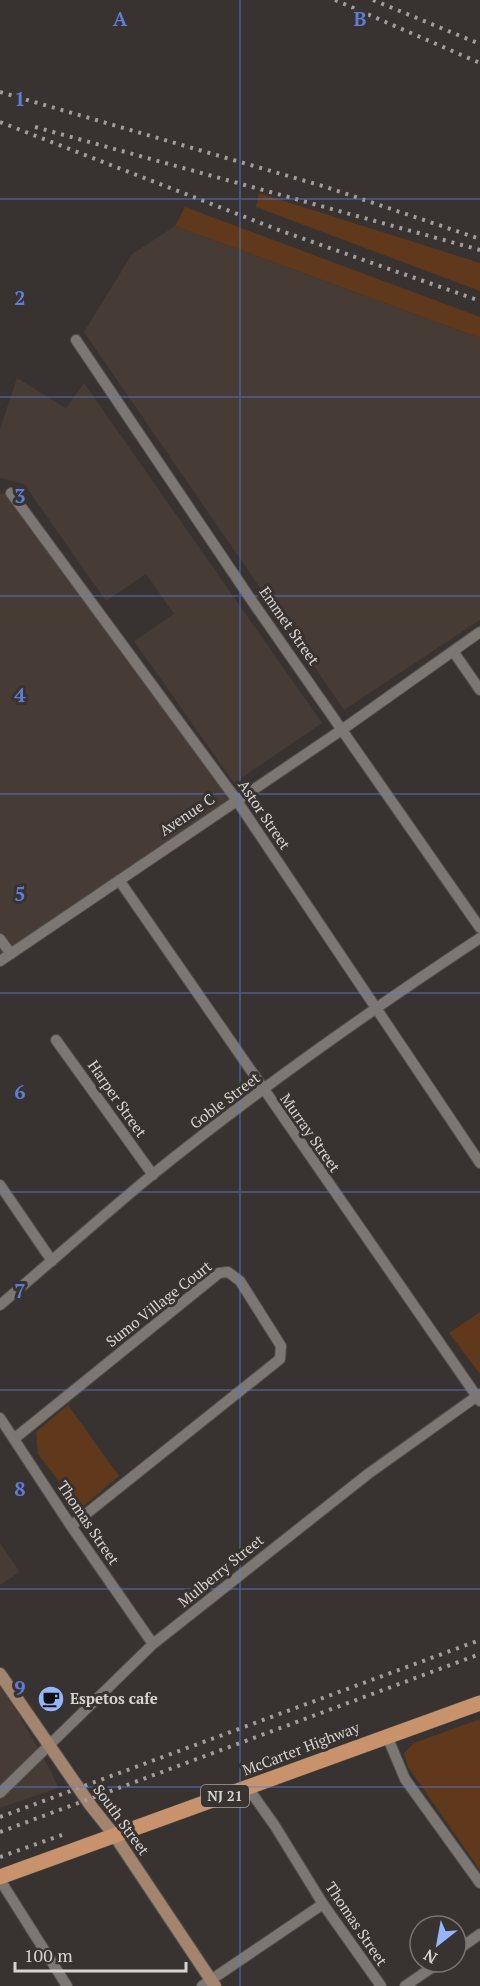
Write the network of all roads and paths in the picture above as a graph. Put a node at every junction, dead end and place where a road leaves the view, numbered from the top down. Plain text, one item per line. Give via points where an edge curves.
1 (76, 340) dead end
2 (11, 493) dead end
3 (480, 632) edge
4 (453, 651) junction
5 (480, 690) edge
6 (343, 729) junction
7 (236, 800) junction
8 (118, 880) junction
9 (480, 928) edge
10 (480, 938) edge
11 (0, 939) edge
12 (11, 954) junction
13 (0, 961) edge
14 (375, 1008) junction
15 (56, 1040) dead end
16 (263, 1091) junction
17 (480, 1163) edge
18 (153, 1175) junction
19 (0, 1185) edge
20 (52, 1261) junction
21 (0, 1305) edge
22 (479, 1397) edge
23 (0, 1418) edge
24 (15, 1438) junction
25 (71, 1526) junction
26 (153, 1644) junction
27 (0, 1674) edge
28 (480, 1703) edge
29 (387, 1736) junction
30 (48, 1744) junction
31 (248, 1788) junction
32 (0, 1793) edge
33 (115, 1836) junction
34 (0, 1879) edge
35 (480, 1883) edge
36 (323, 1904) junction
37 (422, 1974) edge
38 (209, 1984) edge
39 (68, 1986) edge
40 (381, 1986) edge
41 (405, 1986) edge

1 - 6 street, Emmet Street
2 - 7 street, Astor Street
3 - 4 street, Avenue C
4 - 5 street
4 - 6 street, Avenue C
6 - 7 street, Avenue C
6 - 9 street, Emmet Street
7 - 8 street, Avenue C
7 - 14 street, Astor Street
8 - 12 street, Avenue C
8 - 16 street, Murray Street
10 - 14 street, Goble Street
11 - 12 street
12 - 13 street, Avenue C
14 - 16 street, Goble Street
14 - 17 street, Astor Street
15 - 18 street, Harper Street
16 - 18 street, Goble Street
16 - 22 street, Murray Street
18 - 20 street, Goble Street
19 - 20 street
20 - 21 street, Goble Street
22 - 26 street, Mulberry Street via 350,1488
23 - 24 street, Thomas Street
24 - 25 street, Thomas Street
24 - 25 street, Sumo Village Court via 219,1273 228,1272 240,1281 281,1346 280,1359
25 - 26 street, Thomas Street
26 - 30 street, Mulberry Street
27 - 30 main road, South Street
28 - 29 main road, McCarter Highway / NJ 21
29 - 31 main road, McCarter Highway / NJ 21
29 - 35 street via 405,1779
30 - 32 street, Mulberry Street
30 - 33 main road, South Street
31 - 33 main road, McCarter Highway / NJ 21
31 - 36 street, Thomas Street
33 - 34 main road, McCarter Highway / NJ 21
33 - 38 main road, South Street
34 - 39 street
36 - 38 street
36 - 40 street, Thomas Street
37 - 41 street

